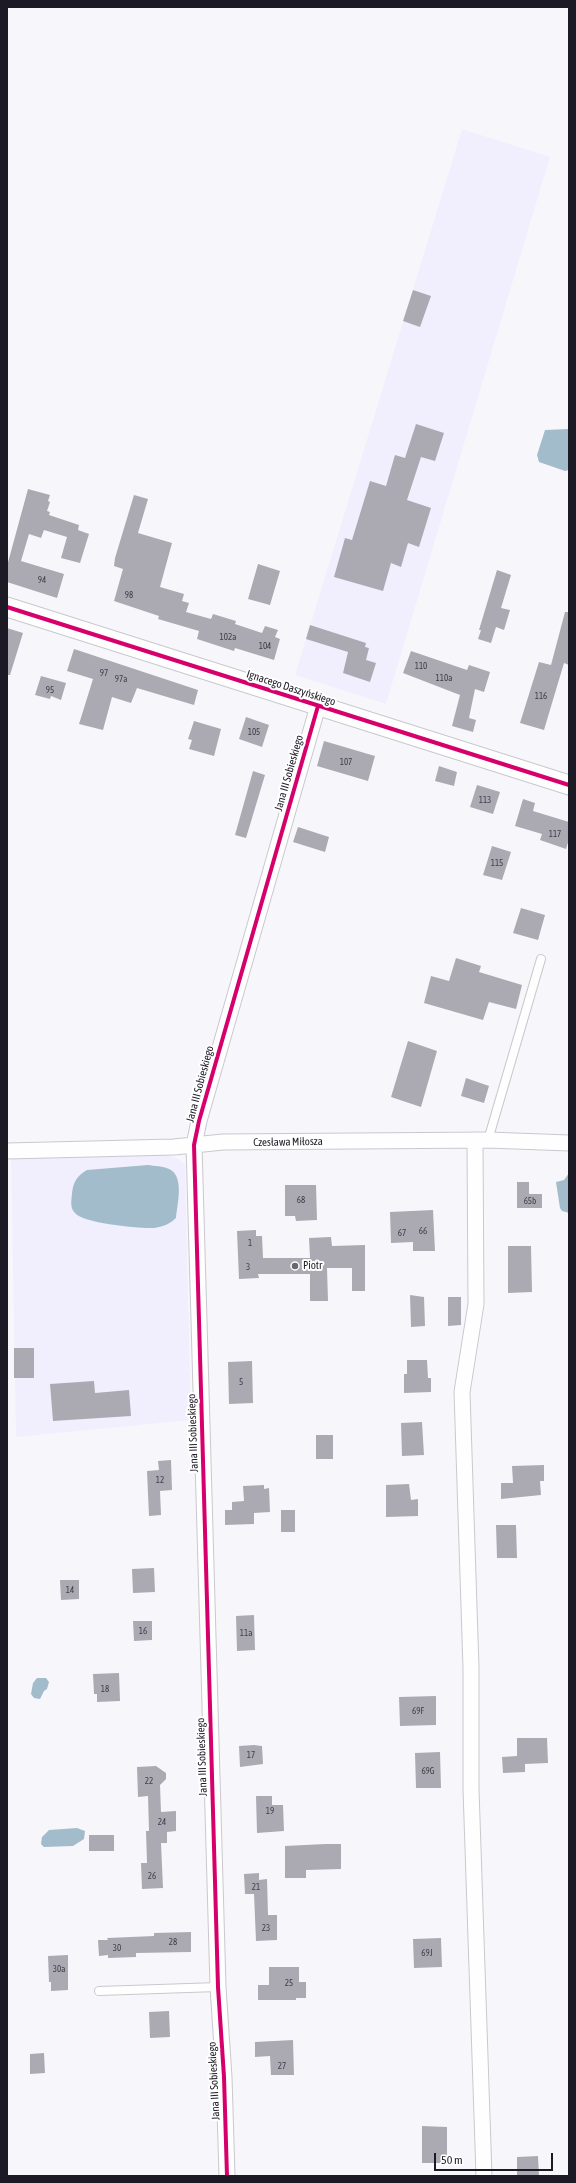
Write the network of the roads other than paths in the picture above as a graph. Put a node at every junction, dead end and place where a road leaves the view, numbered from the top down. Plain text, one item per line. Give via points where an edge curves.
1 (7, 607) edge
2 (318, 706) junction
3 (569, 786) edge
4 (541, 959) dead end
5 (481, 1140) junction
6 (569, 1143) edge
7 (194, 1145) junction
8 (7, 1151) edge
9 (218, 1987) junction
10 (99, 1991) dead end
11 (227, 2176) edge
12 (484, 2176) edge

1 - 2 street, Ignacego Daszyńskiego
2 - 3 street, Ignacego Daszyńskiego
2 - 7 street, Jana III Sobieskiego
4 - 5 lane
5 - 6 street, Czesława Miłosza
5 - 7 street, Czesława Miłosza via 223,1142
5 - 12 street via 476,1304 462,1392 471,1668 471,1789
7 - 8 street, Czesława Miłosza
7 - 9 street, Jana III Sobieskiego
9 - 10 lane
9 - 11 street, Jana III Sobieskiego

